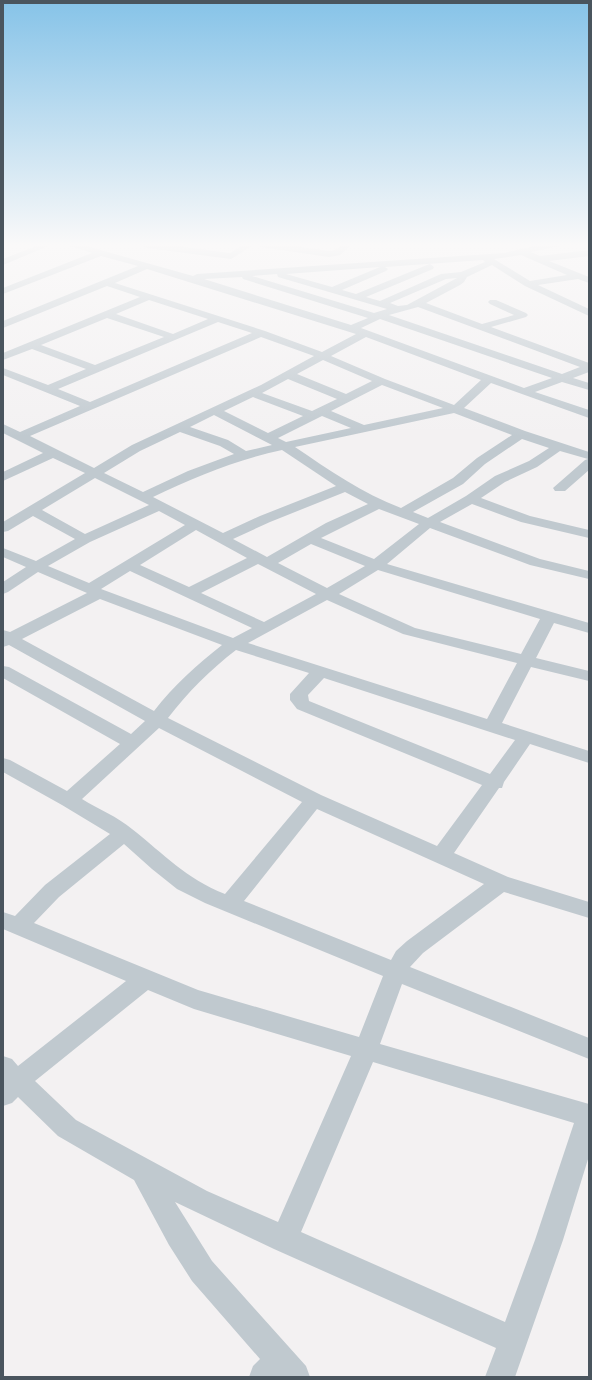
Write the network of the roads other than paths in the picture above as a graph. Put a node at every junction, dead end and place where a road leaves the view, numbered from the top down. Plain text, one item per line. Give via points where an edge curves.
1 (44, 308) edge
2 (119, 308) edge
3 (185, 308) edge
4 (286, 308) edge
5 (351, 308) edge
6 (395, 308) edge
7 (433, 308) edge
8 (508, 308) edge
9 (579, 308) edge
10 (589, 313) edge
11 (106, 314) junction
12 (377, 316) junction
13 (217, 319) junction
14 (3, 325) edge
15 (481, 326) junction
16 (351, 329) junction
17 (365, 333) junction
18 (261, 334) junction
19 (173, 337) junction
20 (31, 345) junction
21 (323, 356) junction
22 (3, 357) edge
23 (589, 367) edge
24 (95, 369) junction
25 (3, 371) edge
26 (288, 375) junction
27 (563, 378) junction
28 (489, 379) junction
29 (381, 381) junction
30 (589, 387) edge
31 (48, 389) junction
32 (524, 392) junction
33 (253, 393) junction
34 (346, 398) junction
35 (90, 406) junction
36 (456, 409) junction
37 (215, 411) junction
38 (317, 413) junction
39 (589, 414) edge
40 (3, 428) edge
41 (180, 428) junction
42 (363, 429) junction
43 (521, 434) junction
44 (20, 436) junction
45 (268, 438) junction
46 (284, 446) junction
47 (558, 447) junction
48 (53, 453) junction
49 (245, 455) junction
50 (589, 456) edge
51 (589, 463) edge
52 (94, 474) junction
53 (3, 478) edge
54 (346, 487) junction
55 (560, 488) dead end
56 (143, 498) junction
57 (471, 499) junction
58 (378, 504) junction
59 (158, 506) junction
60 (32, 510) junction
61 (401, 513) junction
62 (428, 523) junction
63 (195, 525) junction
64 (3, 528) edge
65 (588, 532) edge
66 (309, 538) junction
67 (86, 539) junction
68 (222, 539) junction
69 (3, 552) edge
70 (262, 560) junction
71 (129, 564) junction
72 (376, 565) junction
73 (36, 566) junction
74 (589, 575) edge
75 (3, 588) edge
76 (94, 591) junction
77 (189, 592) junction
78 (327, 594) junction
79 (549, 617) junction
80 (265, 628) junction
81 (589, 628) edge
82 (5, 638) edge
83 (234, 644) junction
84 (527, 661) junction
85 (3, 671) edge
86 (320, 672) junction
87 (589, 676) edge
88 (157, 720) junction
89 (492, 726) junction
90 (526, 737) junction
91 (133, 744) junction
92 (589, 757) edge
93 (3, 764) edge
94 (495, 783) junction
95 (69, 800) junction
96 (314, 800) junction
97 (124, 832) junction
98 (441, 856) junction
99 (501, 883) junction
100 (229, 904) junction
101 (589, 910) edge
102 (10, 924) edge
103 (396, 971) junction
104 (145, 979) junction
105 (589, 1049) edge
106 (366, 1050) junction
107 (8, 1081) edge
108 (589, 1116) edge
109 (143, 1171) junction
110 (284, 1238) junction
111 (512, 1340) junction
112 (279, 1371) edge
113 (500, 1377) edge

1 - 14 street
2 - 11 street
3 - 13 street
4 - 16 street
5 - 12 street
6 - 12 street
7 - 15 street
8 - 15 street via 523,315
9 - 10 street
11 - 19 street
11 - 20 street
12 - 16 street
12 - 27 street
13 - 18 street
13 - 19 street
15 - 23 street
16 - 17 street
17 - 21 street
17 - 28 street
18 - 21 street
18 - 35 street
19 - 24 street
20 - 22 street
20 - 24 street
21 - 26 street
21 - 29 street
23 - 27 street
24 - 31 street
25 - 31 street
26 - 33 street
26 - 34 street
27 - 30 street
27 - 32 street
28 - 32 street
28 - 36 street
29 - 34 street
29 - 36 street
31 - 35 street
32 - 39 street
33 - 37 street
33 - 38 street
34 - 38 street
35 - 44 street
36 - 42 street
36 - 43 street
37 - 41 street
37 - 45 street
38 - 42 street
38 - 45 street
40 - 44 street
41 - 49 street via 224,443
41 - 52 street via 136,448
42 - 46 street
43 - 47 street
43 - 61 street via 481,461 458,481
44 - 48 street
45 - 46 street
46 - 49 street
46 - 54 street
47 - 50 street
47 - 57 street via 533,464 500,479
48 - 52 street
48 - 53 street
49 - 56 street via 181,478
51 - 55 street
52 - 56 street
52 - 60 street
54 - 58 street
54 - 68 street
56 - 59 street
57 - 62 street
57 - 65 street via 526,519
58 - 61 street
58 - 66 street
59 - 63 street
59 - 67 street
60 - 64 street
60 - 67 street
61 - 62 street
62 - 72 street
62 - 74 street via 535,562
63 - 68 street
63 - 71 street
66 - 70 street
66 - 72 street
67 - 73 street
68 - 70 street
69 - 73 street
70 - 77 street
70 - 78 street
71 - 76 street
71 - 77 street
72 - 78 street
72 - 79 street
73 - 75 street
73 - 76 street
76 - 82 street
76 - 83 street
77 - 80 street
78 - 80 street
78 - 84 street via 409,631
79 - 81 street
79 - 84 street
80 - 83 street
82 - 88 street
83 - 86 street
83 - 88 street via 203,668 176,695
84 - 87 street
84 - 89 street
85 - 91 street
86 - 89 street
86 - 94 street via 299,694 299,700 303,705
88 - 91 street
88 - 96 street
89 - 90 street
90 - 92 street
90 - 94 street
91 - 95 street
93 - 95 street
94 - 98 street
95 - 97 street
96 - 98 street
96 - 100 street
97 - 100 street via 184,883
97 - 102 street
98 - 99 street
99 - 101 street
99 - 103 street via 415,947 404,957
100 - 103 street
102 - 104 street
103 - 105 street
103 - 106 street
104 - 106 street via 194,999
104 - 107 street
106 - 108 street
106 - 110 street
107 - 109 street via 67,1128
108 - 111 street via 549,1240
109 - 110 street via 198,1200
109 - 112 street via 202,1271
110 - 111 street
111 - 113 street

